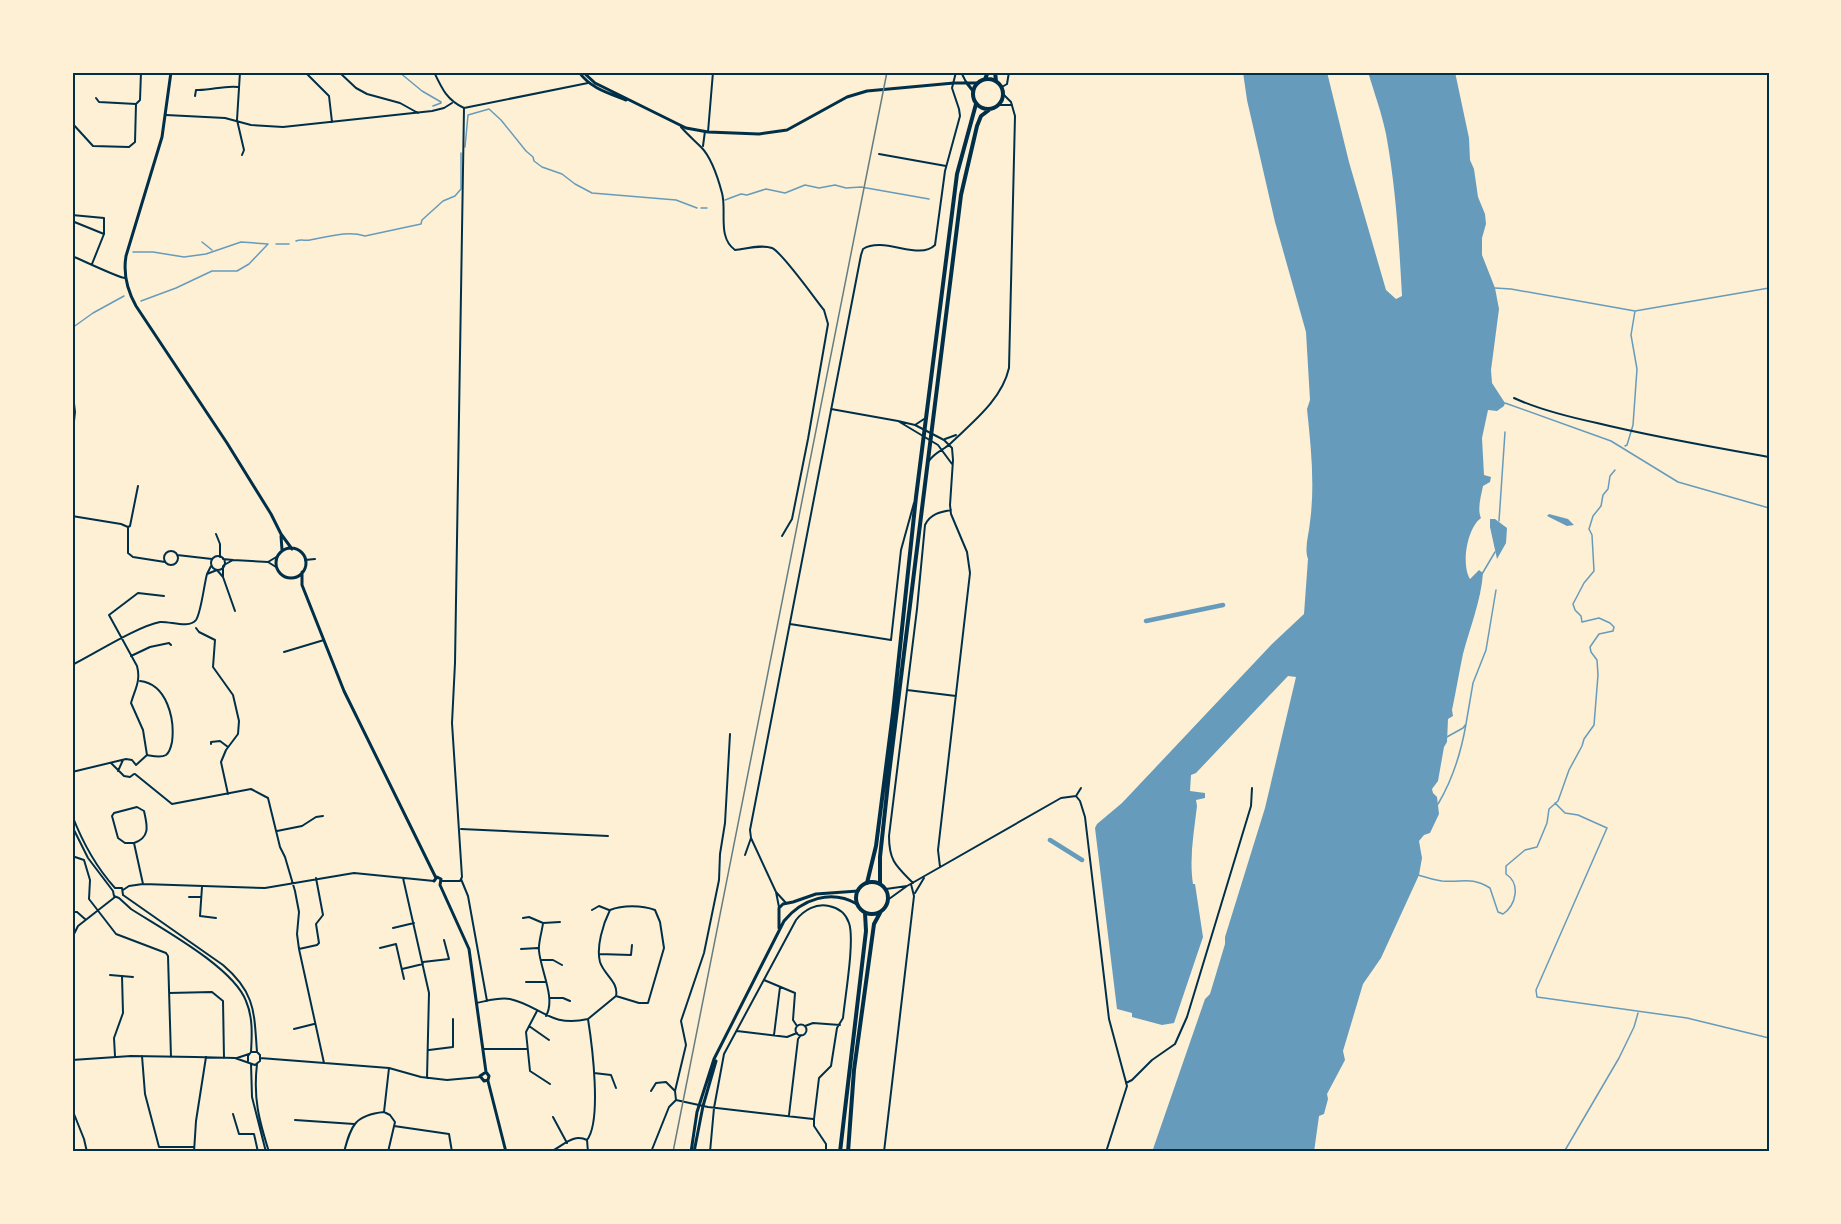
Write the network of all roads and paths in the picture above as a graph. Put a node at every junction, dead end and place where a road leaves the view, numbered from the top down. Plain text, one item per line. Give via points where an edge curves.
1 (141, 72) edge
2 (171, 72) edge
3 (240, 72) edge
4 (305, 72) edge
5 (339, 72) edge
6 (434, 72) edge
7 (581, 72) edge
8 (713, 72) edge
9 (956, 72) edge
10 (962, 72) edge
11 (988, 72) edge
12 (994, 72) edge
13 (1009, 72) edge
14 (985, 79) junction
15 (591, 82) junction
16 (966, 82) junction
17 (996, 82) junction
18 (954, 83) junction
19 (978, 83) junction
20 (238, 87) junction
21 (1002, 87) junction
22 (973, 91) junction
23 (1004, 94) junction
24 (195, 96) dead end
25 (96, 98) dead end
26 (452, 103) junction
27 (136, 104) junction
28 (976, 104) junction
29 (999, 105) junction
30 (1012, 105) junction
31 (464, 108) junction
32 (989, 110) junction
33 (418, 113) junction
34 (166, 115) junction
35 (237, 120) junction
36 (332, 122) junction
37 (72, 123) edge
38 (679, 125) junction
39 (706, 132) junction
40 (702, 148) junction
41 (242, 154) dead end
42 (879, 154) dead end
43 (946, 166) junction
44 (72, 215) edge
45 (72, 221) edge
46 (104, 234) junction
47 (72, 256) edge
48 (92, 264) junction
49 (126, 278) junction
50 (72, 386) edge
51 (1514, 398) dead end
52 (831, 409) junction
53 (926, 418) junction
54 (898, 421) junction
55 (915, 425) junction
56 (924, 429) junction
57 (931, 431) junction
58 (959, 434) junction
59 (923, 435) junction
60 (930, 438) junction
61 (72, 440) edge
62 (944, 440) junction
63 (950, 445) junction
64 (942, 449) junction
65 (1769, 457) edge
66 (952, 464) junction
67 (926, 466) junction
68 (138, 486) dead end
69 (916, 497) junction
70 (951, 510) junction
71 (72, 516) edge
72 (128, 527) junction
73 (216, 534) dead end
74 (281, 534) junction
75 (783, 536) dead end
76 (292, 549) junction
77 (282, 552) junction
78 (177, 555) junction
79 (278, 556) junction
80 (221, 558) junction
81 (212, 559) junction
82 (315, 559) dead end
83 (233, 560) junction
84 (305, 560) junction
85 (268, 561) junction
86 (165, 562) junction
87 (224, 565) junction
88 (211, 566) junction
89 (276, 567) junction
90 (217, 570) junction
91 (302, 572) junction
92 (207, 574) junction
93 (223, 577) junction
94 (289, 578) junction
95 (302, 585) junction
96 (164, 596) dead end
97 (235, 611) dead end
98 (905, 618) junction
99 (196, 620) junction
100 (190, 624) junction
101 (790, 624) junction
102 (196, 628) junction
103 (121, 639) junction
104 (324, 640) junction
105 (171, 645) dead end
106 (284, 652) dead end
107 (131, 656) junction
108 (72, 665) edge
109 (140, 681) junction
110 (907, 690) junction
111 (956, 696) junction
112 (730, 734) dead end
113 (211, 744) dead end
114 (228, 747) junction
115 (147, 756) junction
116 (123, 760) junction
117 (111, 763) junction
118 (136, 765) junction
119 (118, 771) junction
120 (72, 772) edge
121 (135, 774) junction
122 (1081, 788) dead end
123 (1252, 788) dead end
124 (228, 794) junction
125 (1076, 796) junction
126 (72, 815) edge
127 (323, 816) dead end
128 (72, 826) edge
129 (459, 828) junction
130 (277, 831) junction
131 (608, 836) dead end
132 (751, 838) junction
133 (134, 843) junction
134 (745, 855) dead end
135 (72, 856) edge
136 (940, 867) junction
137 (925, 876) junction
138 (316, 878) junction
139 (403, 878) junction
140 (435, 879) junction
141 (461, 879) junction
142 (293, 883) junction
143 (441, 883) junction
144 (867, 883) junction
145 (143, 884) junction
146 (880, 884) junction
147 (912, 884) junction
148 (907, 886) junction
149 (202, 887) junction
150 (114, 889) junction
151 (886, 889) junction
152 (123, 890) junction
153 (858, 891) junction
154 (776, 892) junction
155 (123, 895) junction
156 (914, 896) junction
157 (115, 897) junction
158 (189, 897) dead end
159 (201, 897) junction
160 (120, 898) junction
161 (889, 899) junction
162 (786, 903) junction
163 (857, 904) junction
164 (97, 910) junction
165 (592, 910) dead end
166 (610, 910) junction
167 (779, 910) junction
168 (72, 912) edge
169 (790, 913) junction
170 (865, 913) junction
171 (880, 913) junction
172 (216, 918) dead end
173 (523, 918) dead end
174 (798, 918) junction
175 (85, 919) junction
176 (560, 922) dead end
177 (414, 923) junction
178 (543, 923) junction
179 (393, 928) dead end
180 (779, 929) junction
181 (72, 938) edge
182 (444, 940) dead end
183 (632, 945) dead end
184 (380, 948) dead end
185 (538, 948) junction
186 (299, 949) junction
187 (521, 949) dead end
188 (599, 954) junction
189 (541, 960) junction
190 (423, 963) junction
191 (562, 965) dead end
192 (402, 969) junction
193 (110, 975) dead end
194 (122, 976) junction
195 (133, 977) dead end
196 (405, 979) dead end
197 (764, 980) junction
198 (525, 982) dead end
199 (545, 982) junction
200 (780, 987) junction
201 (169, 993) junction
202 (616, 996) junction
203 (550, 998) junction
204 (487, 1001) junction
205 (570, 1001) dead end
206 (476, 1003) junction
207 (537, 1011) junction
208 (546, 1016) junction
209 (453, 1019) dead end
210 (588, 1019) junction
211 (315, 1024) junction
212 (840, 1025) junction
213 (529, 1026) junction
214 (798, 1026) junction
215 (806, 1026) junction
216 (294, 1029) dead end
217 (736, 1031) junction
218 (797, 1033) junction
219 (774, 1035) junction
220 (801, 1035) junction
221 (549, 1040) dead end
222 (483, 1049) junction
223 (527, 1049) junction
224 (429, 1050) junction
225 (257, 1052) junction
226 (250, 1053) junction
227 (115, 1056) junction
228 (142, 1056) junction
229 (171, 1057) junction
230 (206, 1057) junction
231 (224, 1058) junction
232 (235, 1058) junction
233 (260, 1058) junction
234 (72, 1060) edge
235 (250, 1062) junction
236 (324, 1063) junction
237 (257, 1064) junction
238 (389, 1068) junction
239 (486, 1072) junction
240 (594, 1073) junction
241 (480, 1077) junction
242 (427, 1078) junction
243 (487, 1080) junction
244 (1126, 1083) junction
245 (550, 1084) dead end
246 (616, 1088) dead end
247 (651, 1091) dead end
248 (675, 1091) junction
249 (676, 1100) junction
250 (701, 1105) junction
251 (72, 1108) edge
252 (714, 1108) junction
253 (384, 1112) junction
254 (233, 1114) dead end
255 (789, 1115) junction
256 (553, 1117) dead end
257 (814, 1119) junction
258 (295, 1120) dead end
259 (354, 1124) junction
260 (394, 1126) junction
261 (233, 1134) dead end
262 (239, 1134) junction
263 (587, 1140) junction
264 (567, 1143) junction
265 (194, 1147) junction
266 (87, 1152) edge
267 (194, 1152) edge
268 (258, 1152) edge
269 (267, 1152) edge
270 (345, 1152) edge
271 (388, 1152) edge
272 (452, 1152) edge
273 (506, 1152) edge
274 (550, 1152) edge
275 (588, 1152) edge
276 (651, 1152) edge
277 (692, 1152) edge
278 (710, 1152) edge
279 (826, 1152) edge
280 (840, 1152) edge
281 (848, 1152) edge
282 (884, 1152) edge
283 (1106, 1152) edge

1 - 27 street via 140,100
2 - 34 street
3 - 20 street
4 - 36 street via 329,96
5 - 33 street via 367,94 400,103
6 - 26 street
7 - 15 street
8 - 39 street
9 - 18 street
10 - 16 street
11 - 14 main road
12 - 17 main road
13 - 21 street via 1007,84
14 - 17 main road
14 - 19 main road
15 - 31 street
15 - 38 street
16 - 18 street
16 - 19 street
16 - 22 street
17 - 21 main road
18 - 39 street via 876,90 847,97 788,130 759,134
18 - 43 street via 960,116
19 - 22 main road
20 - 24 street via 196,90
20 - 35 street
21 - 23 main road
22 - 28 main road
23 - 29 main road
23 - 30 street
25 - 27 street via 99,102
26 - 31 street
26 - 33 street
27 - 37 street via 135,142 129,147 93,146
28 - 32 main road
28 - 53 main road via 957,174
29 - 30 street
29 - 32 main road
30 - 58 street via 1015,120 1009,368 1003,388
31 - 129 street via 452,723
32 - 57 main road via 977,126 962,184
33 - 36 street
34 - 35 street
34 - 49 street via 128,248
35 - 36 street via 271,127
35 - 41 street
38 - 39 street
38 - 40 street
39 - 40 street
40 - 75 street via 723,195 725,238 729,246 735,250 773,249 827,317 792,519
42 - 43 street
43 - 52 street via 935,245 922,250 879,245 863,249
44 - 46 street via 104,217
45 - 46 street
46 - 48 street
47 - 48 street
48 - 49 street
49 - 74 street via 136,306 227,442
50 - 61 street
51 - 65 street via 1636,433
52 - 54 street
52 - 101 street
53 - 55 street
53 - 56 main road
54 - 55 street
54 - 59 street
55 - 56 street
56 - 57 street
56 - 59 main road
57 - 60 main road
57 - 62 street
58 - 62 street
58 - 63 street
59 - 60 street
59 - 69 main road
60 - 64 street
60 - 67 main road
62 - 63 street
62 - 64 street
63 - 64 street
63 - 66 street
64 - 66 street
64 - 67 street
66 - 70 street
67 - 98 main road
68 - 72 street
69 - 98 main road
69 - 101 street via 901,550 891,640
70 - 110 street via 939,512 925,525
70 - 111 street via 965,544 970,573
71 - 72 street
72 - 86 street via 126,548 130,556
73 - 80 street
74 - 76 street
74 - 77 street
76 - 77 street
76 - 84 street
77 - 79 street
78 - 81 street
78 - 86 street via 177,562
78 - 86 street via 168,552
79 - 85 street
79 - 89 street
80 - 81 street
80 - 83 street
80 - 87 street
81 - 88 street
82 - 84 street
83 - 85 street
83 - 87 street
84 - 91 street
85 - 89 street
87 - 90 street
87 - 93 street
88 - 90 street
88 - 92 street
89 - 94 street
90 - 92 street
90 - 93 street
91 - 94 street
91 - 95 street
92 - 99 street
93 - 97 street
94 - 95 street
95 - 104 street
96 - 103 street via 138,593 109,615
98 - 144 main road via 876,846
98 - 146 main road
99 - 100 street
99 - 102 street
100 - 102 street
100 - 103 street via 160,622
101 - 132 street
102 - 114 street via 213,639 213,668 233,695 238,734
103 - 107 street
103 - 108 street
104 - 106 street
104 - 140 street via 361,727
105 - 107 street via 158,644
107 - 109 street
109 - 115 street via 131,703 143,730
109 - 115 street via 148,682 164,698 173,732 166,755
110 - 111 street
110 - 147 street via 889,849 894,864
111 - 136 street via 938,850
112 - 248 street via 720,880 704,953 681,1021 686,1045
113 - 114 street via 220,741
114 - 124 street via 221,762
115 - 118 street
116 - 117 street
116 - 118 street via 132,760
116 - 119 street
117 - 119 street
117 - 120 street
118 - 121 street
119 - 121 street via 127,777
121 - 124 street via 172,804
122 - 125 street
123 - 244 street via 1251,806 1179,1039
124 - 130 street via 254,789 268,798
125 - 136 street via 1061,798
125 - 244 street via 1085,818 1109,1019
126 - 150 street via 91,855
127 - 130 street
128 - 150 street via 88,858
129 - 131 street
129 - 141 street
130 - 142 street
132 - 134 street
132 - 154 street
133 - 133 street via 147,832 142,809 136,807 112,816 118,838
133 - 145 street
135 - 164 street via 86,863 88,896
136 - 137 street
137 - 147 street
137 - 156 street
138 - 139 street via 354,873
138 - 142 street
138 - 186 street via 323,915 316,924 319,943
139 - 140 street
139 - 177 street
140 - 143 street via 435,884
140 - 143 street via 441,878
141 - 143 street
141 - 204 street via 468,896
142 - 149 street via 265,888
142 - 186 street via 299,912
143 - 206 street via 469,949
144 - 146 main road
144 - 153 main road
145 - 149 street
145 - 152 street
146 - 151 main road
147 - 148 street
147 - 156 street
148 - 151 street
148 - 161 street
149 - 159 street
150 - 152 street
150 - 157 street
151 - 161 main road
152 - 155 street
153 - 162 street via 816,894
153 - 163 main road
154 - 162 street
154 - 167 street
155 - 160 street
155 - 225 street via 237,978 255,1014
156 - 282 street
157 - 160 street
157 - 164 street
158 - 159 street
159 - 172 street via 200,916
160 - 226 street via 232,978 248,1007
161 - 171 main road
162 - 167 street
162 - 169 street via 791,906
163 - 169 street via 825,897 810,900
163 - 170 main road
164 - 175 street
164 - 201 street via 116,934 165,952
165 - 166 street via 598,906
166 - 188 street via 603,925
166 - 202 street via 655,910 664,944 648,1003
167 - 169 street via 782,916
167 - 180 street
168 - 175 street
169 - 174 street
169 - 180 street
170 - 171 main road
170 - 280 main road
171 - 281 main road via 874,924 860,1020
173 - 178 street
174 - 197 street
174 - 212 street via 813,907 827,905 844,914 849,924 850,953
175 - 181 street
176 - 178 street
177 - 179 street
177 - 190 street
178 - 185 street
180 - 250 street via 716,1057
182 - 190 street via 449,959
183 - 188 street via 631,955
184 - 192 street via 396,944
185 - 187 street
185 - 189 street
186 - 211 street
188 - 202 street via 617,987
189 - 191 street
189 - 199 street
190 - 192 street
190 - 224 street via 430,1001
192 - 196 street
193 - 194 street
194 - 195 street
194 - 227 street via 123,1013 114,1038
197 - 200 street
197 - 217 street
198 - 199 street
199 - 203 street
200 - 214 street via 796,996 793,1020
200 - 219 street
201 - 229 street
201 - 231 street via 212,992 223,1001
202 - 210 street
203 - 205 street
203 - 208 street
204 - 206 street
204 - 207 street via 508,999
206 - 222 street
207 - 208 street
207 - 213 street
208 - 210 street via 563,1022
209 - 224 street via 454,1046
210 - 240 street
211 - 216 street
211 - 236 street
212 - 215 street
212 - 257 street via 831,1066 818,1082
213 - 221 street
213 - 223 street
214 - 215 street
214 - 218 street
215 - 220 street
217 - 219 street
217 - 252 street via 721,1064
218 - 219 street via 787,1037
218 - 220 street
220 - 255 street
222 - 223 street
222 - 239 street
223 - 245 street via 530,1071
224 - 242 street
225 - 226 street
225 - 233 street
226 - 232 street
226 - 235 street
227 - 228 street
227 - 234 street
228 - 229 street
228 - 265 street via 145,1094 159,1147
229 - 230 street
230 - 231 street
230 - 265 street
231 - 232 street
232 - 235 street
233 - 236 street
233 - 237 street
235 - 237 street
235 - 269 street via 255,1117
236 - 238 street
237 - 269 street via 255,1097
238 - 242 street
238 - 253 street
239 - 241 street
239 - 243 street
240 - 246 street via 611,1075
240 - 263 street via 593,1119
241 - 242 street
241 - 243 street
243 - 273 street
244 - 283 street
247 - 248 street via 656,1083 666,1082
248 - 249 street
249 - 250 street
249 - 276 street via 669,1107
250 - 252 street
250 - 277 street
251 - 266 street
252 - 255 street
252 - 278 street
253 - 259 street via 367,1114
253 - 260 street via 393,1119
254 - 262 street
255 - 257 street
256 - 264 street
257 - 279 street
258 - 259 street
259 - 270 street
260 - 271 street
260 - 272 street via 450,1134
261 - 262 street
262 - 268 street via 254,1134
263 - 264 street via 577,1137
263 - 275 street
264 - 274 street
265 - 267 street

